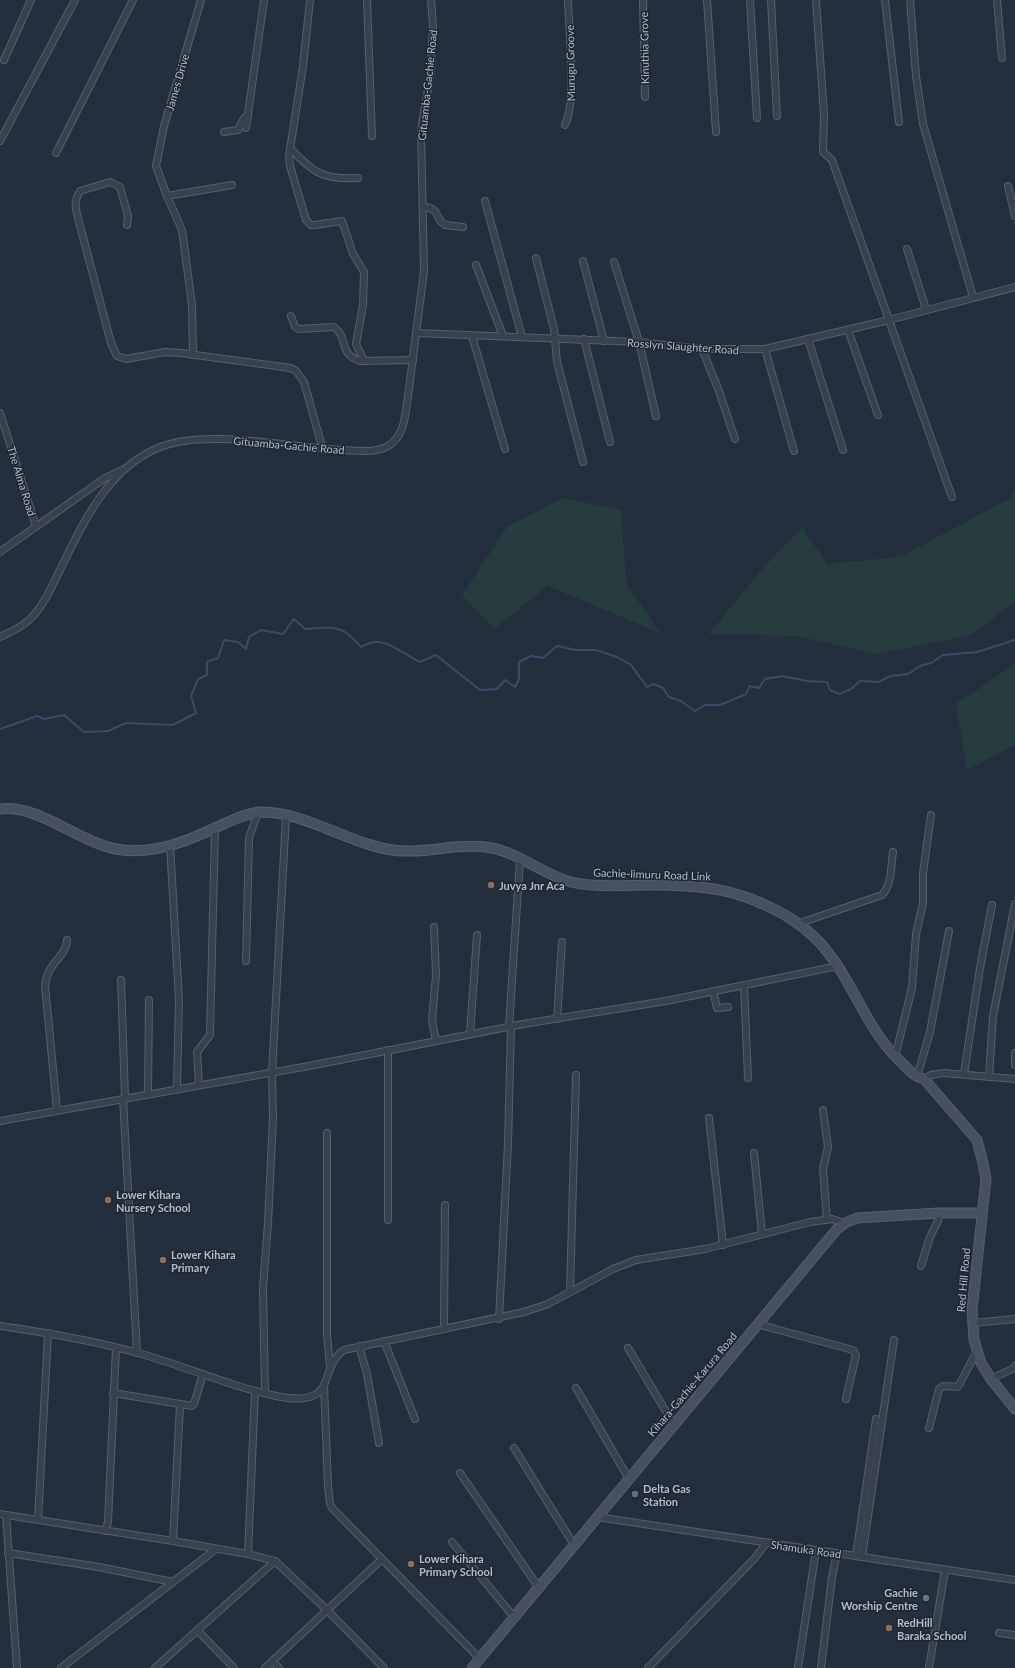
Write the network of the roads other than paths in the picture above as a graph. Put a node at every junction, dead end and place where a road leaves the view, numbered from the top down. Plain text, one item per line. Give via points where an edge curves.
1 (31, 0) edge
2 (75, 0) edge
3 (133, 0) edge
4 (201, 0) edge
5 (264, 0) edge
6 (310, 0) edge
7 (367, 0) edge
8 (431, 0) edge
9 (568, 0) edge
10 (643, 0) edge
11 (707, 0) edge
12 (750, 0) edge
13 (771, 0) edge
14 (816, 0) edge
15 (885, 0) edge
16 (910, 0) edge
17 (997, 0) edge
18 (1002, 58) dead end
19 (4, 60) dead end
20 (645, 97) dead end
21 (248, 116) junction
22 (777, 116) dead end
23 (757, 118) dead end
24 (899, 122) dead end
25 (565, 125) dead end
26 (246, 128) dead end
27 (224, 132) dead end
28 (716, 132) dead end
29 (372, 136) dead end
30 (0, 141) edge
31 (290, 148) junction
32 (56, 154) dead end
33 (358, 178) dead end
34 (232, 185) dead end
35 (1008, 186) dead end
36 (167, 196) junction
37 (485, 201) dead end
38 (422, 206) junction
39 (1015, 216) edge
40 (127, 225) dead end
41 (463, 227) dead end
42 (907, 250) dead end
43 (536, 258) dead end
44 (583, 261) dead end
45 (614, 262) dead end
46 (476, 265) dead end
47 (1015, 287) edge
48 (973, 297) junction
49 (926, 309) junction
50 (291, 316) dead end
51 (889, 320) junction
52 (848, 330) junction
53 (416, 333) junction
54 (472, 336) junction
55 (503, 336) junction
56 (522, 337) junction
57 (554, 338) junction
58 (584, 339) junction
59 (808, 339) junction
60 (604, 341) junction
61 (639, 342) junction
62 (702, 349) junction
63 (765, 349) junction
64 (193, 355) junction
65 (413, 360) junction
66 (364, 361) junction
67 (0, 413) edge
68 (878, 415) dead end
69 (656, 416) dead end
70 (736, 439) dead end
71 (610, 442) dead end
72 (505, 449) dead end
73 (323, 450) junction
74 (843, 450) dead end
75 (794, 451) dead end
76 (583, 462) dead end
77 (125, 468) junction
78 (952, 497) dead end
79 (36, 526) junction
80 (0, 552) edge
81 (0, 637) edge
82 (0, 809) edge
83 (258, 812) junction
84 (931, 815) dead end
85 (286, 816) junction
86 (215, 828) junction
87 (170, 845) junction
88 (893, 852) dead end
89 (520, 859) junction
90 (1015, 904) edge
91 (992, 905) dead end
92 (797, 924) junction
93 (434, 927) dead end
94 (949, 931) dead end
95 (477, 935) dead end
96 (67, 940) dead end
97 (562, 942) dead end
98 (246, 961) dead end
99 (838, 966) junction
100 (121, 980) dead end
101 (744, 985) junction
102 (713, 991) junction
103 (149, 1000) dead end
104 (728, 1007) dead end
105 (557, 1019) junction
106 (510, 1027) junction
107 (470, 1034) junction
108 (436, 1041) junction
109 (388, 1050) junction
110 (1015, 1053) edge
111 (895, 1057) junction
112 (1015, 1065) edge
113 (272, 1073) junction
114 (964, 1074) junction
115 (576, 1075) dead end
116 (989, 1077) junction
117 (748, 1078) dead end
118 (921, 1078) junction
119 (1015, 1079) edge
120 (199, 1085) junction
121 (177, 1089) junction
122 (148, 1094) junction
123 (124, 1098) junction
124 (57, 1110) junction
125 (822, 1110) dead end
126 (709, 1118) dead end
127 (0, 1121) edge
128 (327, 1133) dead end
129 (754, 1153) dead end
130 (445, 1205) dead end
131 (939, 1213) junction
132 (982, 1213) junction
133 (388, 1220) dead end
134 (827, 1220) junction
135 (845, 1222) junction
136 (762, 1234) junction
137 (723, 1245) junction
138 (921, 1266) dead end
139 (570, 1292) junction
140 (1015, 1318) edge
141 (499, 1319) junction
142 (972, 1322) junction
143 (757, 1324) junction
144 (0, 1326) edge
145 (444, 1328) junction
146 (48, 1333) junction
147 (894, 1340) dead end
148 (384, 1341) junction
149 (359, 1346) junction
150 (116, 1348) junction
151 (628, 1348) dead end
152 (977, 1351) junction
153 (137, 1353) junction
154 (330, 1366) junction
155 (1015, 1366) edge
156 (203, 1374) junction
157 (991, 1380) junction
158 (324, 1385) junction
159 (576, 1388) dead end
160 (255, 1391) junction
161 (113, 1393) junction
162 (265, 1393) junction
163 (846, 1399) dead end
164 (180, 1405) junction
165 (1015, 1409) edge
166 (415, 1419) dead end
167 (876, 1419) dead end
168 (674, 1425) junction
169 (929, 1428) dead end
170 (379, 1443) dead end
171 (514, 1448) dead end
172 (460, 1472) dead end
173 (629, 1479) junction
174 (3, 1514) edge
175 (597, 1517) junction
176 (38, 1520) junction
177 (105, 1531) junction
178 (173, 1541) junction
179 (452, 1542) dead end
180 (766, 1543) junction
181 (574, 1545) junction
182 (216, 1549) junction
183 (816, 1550) junction
184 (837, 1553) junction
185 (8, 1554) junction
186 (248, 1554) junction
187 (859, 1556) junction
188 (382, 1559) junction
189 (275, 1561) junction
190 (945, 1570) junction
191 (1015, 1580) edge
192 (173, 1582) junction
193 (539, 1588) junction
194 (327, 1610) junction
195 (514, 1617) junction
196 (197, 1630) junction
197 (1000, 1633) dead end
198 (1015, 1635) edge
199 (480, 1659) junction
200 (272, 1661) junction
201 (17, 1668) edge
202 (61, 1668) edge
203 (154, 1668) edge
204 (234, 1668) edge
205 (264, 1668) edge
206 (279, 1668) edge
207 (384, 1668) edge
208 (472, 1668) edge
209 (648, 1668) edge
210 (798, 1668) edge
211 (821, 1668) edge
212 (929, 1668) edge

1 - 19 street
2 - 30 street
3 - 32 street
4 - 36 street, James Drive via 164,126 156,166
5 - 21 street
6 - 31 street
7 - 29 street
8 - 38 street, Gituamba-Gachie Road via 431,71 421,131
9 - 25 street, Murugu Groove via 571,91 569,116
10 - 20 street, Kinuthia Grove
11 - 28 street
12 - 23 street
13 - 22 street
14 - 51 street via 824,115 823,152 832,160
15 - 24 street
16 - 48 street via 923,124
17 - 18 street
21 - 26 street
21 - 27 street via 244,118 238,130
31 - 33 street via 302,161 321,174 331,178
31 - 66 street via 290,166 306,220 311,225 342,221 354,254 363,267 363,305 356,344
34 - 36 street
35 - 39 street
36 - 64 street via 183,236 192,305
37 - 56 street
38 - 41 street via 435,210 442,224
38 - 53 street, Gituamba-Gachie Road via 424,271
40 - 64 street via 128,216 120,187 110,182 80,191 76,197 74,203 117,356 126,359 165,352
42 - 49 street
43 - 57 street
44 - 60 street
45 - 61 street
46 - 55 street
47 - 48 street, Rosslyn Slaughter Road
48 - 49 street, Rosslyn Slaughter Road
49 - 51 street, Rosslyn Slaughter Road
50 - 66 street via 295,327 299,329 334,327 349,356
51 - 52 street, Rosslyn Slaughter Road
51 - 78 street
52 - 59 street, Rosslyn Slaughter Road
52 - 68 street
53 - 54 street, Rosslyn Slaughter Road
53 - 65 street, Gituamba-Gachie Road
54 - 55 street, Rosslyn Slaughter Road
54 - 72 street
55 - 56 street, Rosslyn Slaughter Road
56 - 57 street, Rosslyn Slaughter Road
57 - 58 street, Rosslyn Slaughter Road
57 - 76 street via 557,362
58 - 60 street, Rosslyn Slaughter Road
58 - 71 street
59 - 63 street, Rosslyn Slaughter Road
59 - 74 street
60 - 61 street, Rosslyn Slaughter Road
61 - 62 street, Rosslyn Slaughter Road
61 - 69 street
62 - 63 street, Rosslyn Slaughter Road
62 - 70 street
63 - 75 street
64 - 73 street via 249,361 296,371 304,382
65 - 66 street
65 - 73 street, Gituamba-Gachie Road via 404,425 393,442 387,447 373,450
67 - 79 street, The Alma Road
73 - 77 street, Gituamba-Gachie Road via 221,439 185,442 160,447
77 - 79 street via 105,478
77 - 81 street, Gituamba-Gachie Road via 98,500 84,522 40,608 28,621
79 - 80 street
82 - 87 main road, Gachie-limuru Road Link via 11,808 28,812 100,845 124,850 154,849
83 - 85 main road, Gachie-limuru Road Link
83 - 86 main road, Gachie-limuru Road Link
83 - 98 street via 249,838
84 - 111 street via 912,988
85 - 89 main road, Gachie-limuru Road Link via 385,849 405,852 465,846 487,847
85 - 113 street
86 - 87 main road, Gachie-limuru Road Link
86 - 120 street via 210,1035 197,1052
87 - 121 street via 179,1000
88 - 92 street via 889,883 882,895
89 - 92 main road, Gachie-limuru Road Link via 570,881 602,887 694,886 724,890 751,899
89 - 106 street via 510,982
90 - 116 street via 994,1016
91 - 114 street
92 - 99 main road, Gachie-limuru Road Link via 822,945
93 - 108 street via 436,975 432,1020
94 - 118 street
95 - 107 street
96 - 124 street via 66,947 46,974 45,986
97 - 105 street
99 - 101 street
99 - 111 main road, Gachie-limuru Road Link via 878,1036
100 - 123 street
101 - 102 street
101 - 117 street
102 - 104 street via 717,1008
102 - 105 street
103 - 122 street
105 - 106 street
106 - 107 street
106 - 141 street
107 - 108 street
108 - 109 street
109 - 113 street
109 - 133 street
110 - 112 street
111 - 118 main road, Gachie-limuru Road Link
113 - 120 street
113 - 162 street via 272,1140 263,1288
114 - 116 street
114 - 118 street via 935,1074
115 - 139 street
116 - 119 street
118 - 132 main road, Gachie-limuru Road Link via 977,1140 986,1179
120 - 121 street
121 - 122 street
122 - 123 street
123 - 124 street
123 - 153 street
124 - 127 street
125 - 134 street via 828,1147 823,1168
126 - 137 street
128 - 154 street via 327,1334
129 - 136 street
130 - 145 street
131 - 132 main road
131 - 135 main road via 857,1218
131 - 138 street
132 - 142 main road, Red Hill Road
134 - 135 street
134 - 136 street
135 - 143 main road, Kihara-Gachie-Karura Road
136 - 137 street
137 - 139 street via 636,1260
139 - 141 street via 548,1304
140 - 142 street
141 - 145 street
142 - 152 main road, Red Hill Road
143 - 163 street via 853,1350 856,1355
143 - 168 main road, Kihara-Gachie-Karura Road
144 - 146 street
145 - 148 street
146 - 150 street
146 - 176 street
147 - 187 street
148 - 149 street
148 - 166 street
149 - 154 street via 341,1352
149 - 170 street via 367,1374
150 - 153 street
150 - 161 street
151 - 168 street
152 - 157 main road, Red Hill Road via 980,1363
152 - 169 street via 960,1385 955,1388 943,1386 938,1389
153 - 156 street
154 - 158 street
155 - 157 street
156 - 160 street
156 - 164 street via 194,1404
157 - 165 main road, Red Hill Road
158 - 162 street via 317,1394 306,1398 282,1398
158 - 188 street via 330,1504
159 - 173 street
160 - 162 street
160 - 186 street
161 - 164 street
161 - 177 street via 108,1522
164 - 178 street
167 - 187 street
168 - 173 main road, Kihara-Gachie-Karura Road
171 - 181 street
172 - 193 street
173 - 175 main road, Kihara-Gachie-Karura Road
174 - 176 street
174 - 185 street
175 - 180 street, Shamuka Road
175 - 181 main road, Kihara-Gachie-Karura Road
176 - 177 street
177 - 178 street
178 - 182 street
179 - 195 street
180 - 183 street, Shamuka Road
180 - 209 street via 755,1558
181 - 193 main road, Kihara-Gachie-Karura Road
182 - 186 street
182 - 192 street
183 - 184 street, Shamuka Road
183 - 210 street
184 - 187 street, Shamuka Road
184 - 211 street
185 - 192 street
185 - 201 street
186 - 189 street
187 - 190 street, Shamuka Road
188 - 194 street
188 - 199 street
189 - 194 street
189 - 196 street
190 - 191 street, Shamuka Road
190 - 212 street
192 - 202 street
193 - 195 main road, Kihara-Gachie-Karura Road
194 - 200 street
194 - 207 street
195 - 199 main road, Kihara-Gachie-Karura Road
196 - 203 street
196 - 204 street
197 - 198 street
199 - 208 main road, Kihara-Gachie-Karura Road
200 - 205 street
200 - 206 street

